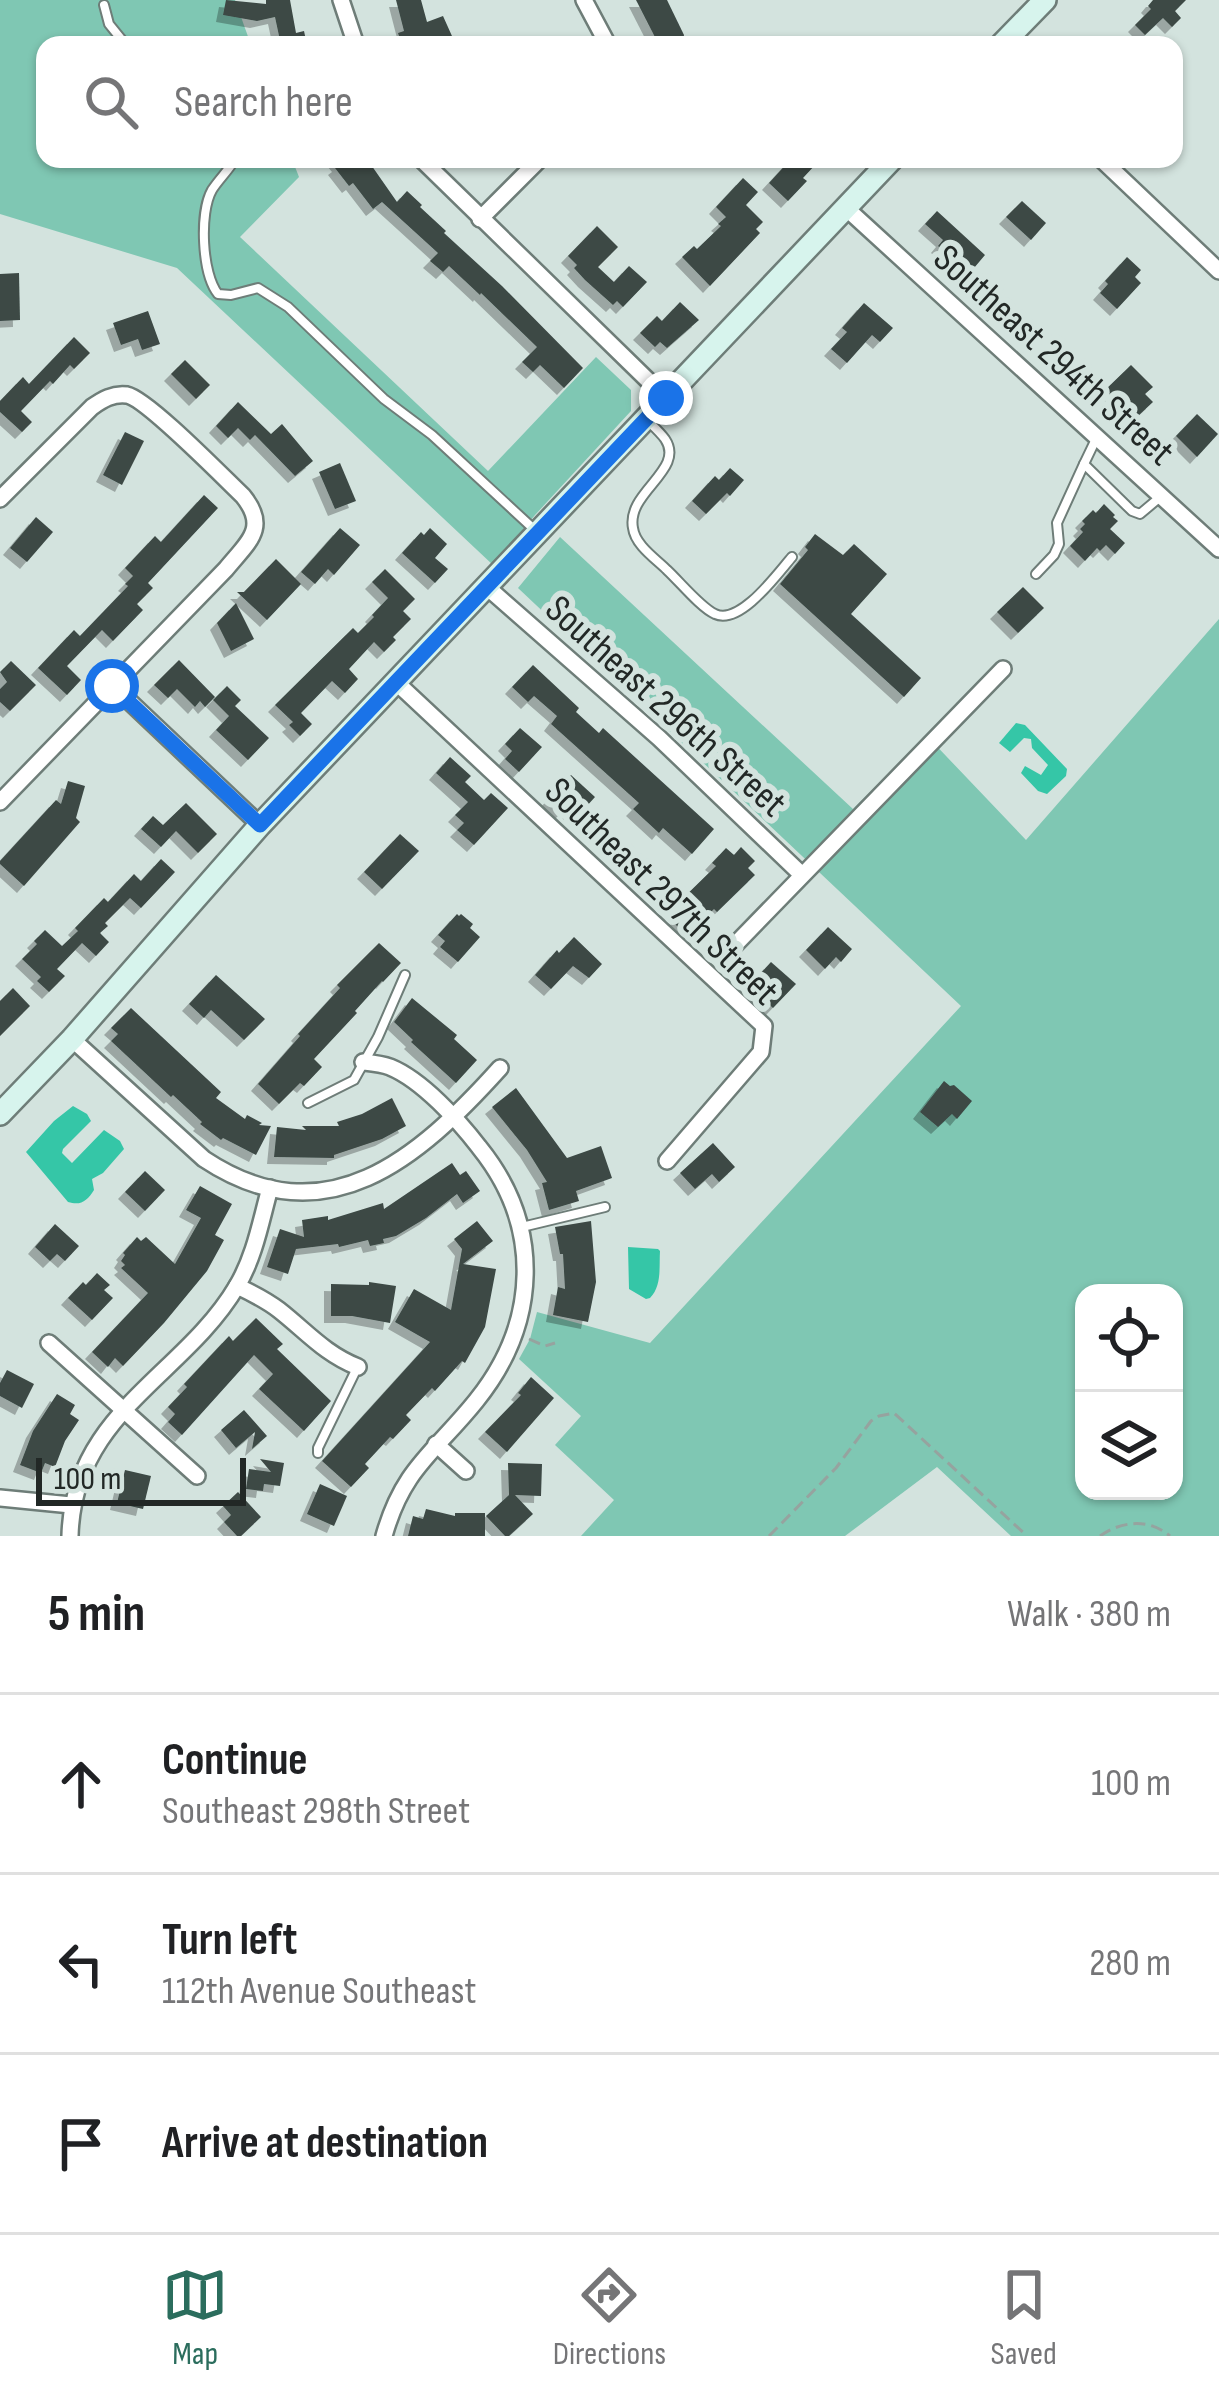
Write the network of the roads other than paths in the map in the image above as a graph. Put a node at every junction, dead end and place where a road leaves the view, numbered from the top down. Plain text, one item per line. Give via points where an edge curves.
1 (341, 0) edge
2 (584, 0) edge
3 (1045, 0) edge
4 (104, 5) dead end
5 (119, 36) edge
6 (353, 36) edge
7 (603, 36) edge
8 (1010, 36) edge
9 (229, 168) edge
10 (430, 168) edge
11 (530, 168) edge
12 (884, 168) edge
13 (1110, 168) edge
14 (846, 208) junction
15 (480, 219) junction
16 (1219, 271) edge
17 (666, 398) junction
18 (646, 419) junction
19 (1097, 437) junction
20 (1084, 464) junction
21 (1161, 496) junction
22 (0, 499) edge
23 (538, 533) junction
24 (1219, 549) edge
25 (792, 556) dead end
26 (1036, 574) dead end
27 (487, 587) junction
28 (1004, 669) dead end
29 (397, 683) junction
30 (112, 686) junction
31 (0, 802) edge
32 (260, 825) junction
33 (801, 874) junction
34 (728, 952) dead end
35 (405, 974) dead end
36 (72, 1039) junction
37 (363, 1062) junction
38 (500, 1068) dead end
39 (308, 1103) dead end
40 (0, 1114) edge
41 (456, 1117) junction
42 (667, 1161) dead end
43 (270, 1188) junction
44 (605, 1207) dead end
45 (520, 1227) junction
46 (237, 1286) junction
47 (49, 1343) dead end
48 (358, 1367) joint
49 (122, 1410) junction
50 (436, 1444) junction
51 (318, 1453) dead end
52 (466, 1471) dead end
53 (197, 1476) dead end
54 (0, 1498) edge
55 (71, 1505) junction
56 (70, 1536) edge
57 (384, 1536) edge

1 - 6 street
2 - 7 street
3 - 8 street
4 - 5 lane
9 - 23 lane via 212,190 203,225 209,283 218,294 258,289 288,307
10 - 15 street
11 - 15 street
12 - 14 street
13 - 16 street
14 - 17 street
14 - 19 street, Southeast 294th Street
15 - 17 street
17 - 18 street
18 - 23 street
18 - 25 lane via 671,454 640,498 632,530 701,602 714,614 741,610
19 - 20 lane
19 - 21 street, Southeast 294th Street
20 - 21 lane via 1132,511 1140,514
20 - 26 lane via 1057,523 1059,544
21 - 24 street, Southeast 294th Street
22 - 30 street via 92,407 115,395 145,405 254,512 256,530 226,569
23 - 27 street
27 - 29 street
27 - 33 street, Southeast 296th Street
28 - 33 street
29 - 32 street
29 - 42 street, Southeast 297th Street via 764,1026 761,1052
30 - 31 street
30 - 32 street
32 - 36 street
33 - 34 street
35 - 37 lane
36 - 40 street
36 - 43 street via 204,1159
37 - 39 lane via 354,1080
37 - 41 street via 390,1067
38 - 41 street
41 - 43 street via 363,1181
41 - 45 street via 502,1181
43 - 46 street
44 - 45 lane
45 - 50 street via 526,1279 516,1333 500,1369
46 - 48 street
46 - 49 street
47 - 49 street
48 - 51 lane
49 - 53 street
49 - 55 street
50 - 52 street
50 - 57 street via 398,1495
54 - 55 street
55 - 56 street

